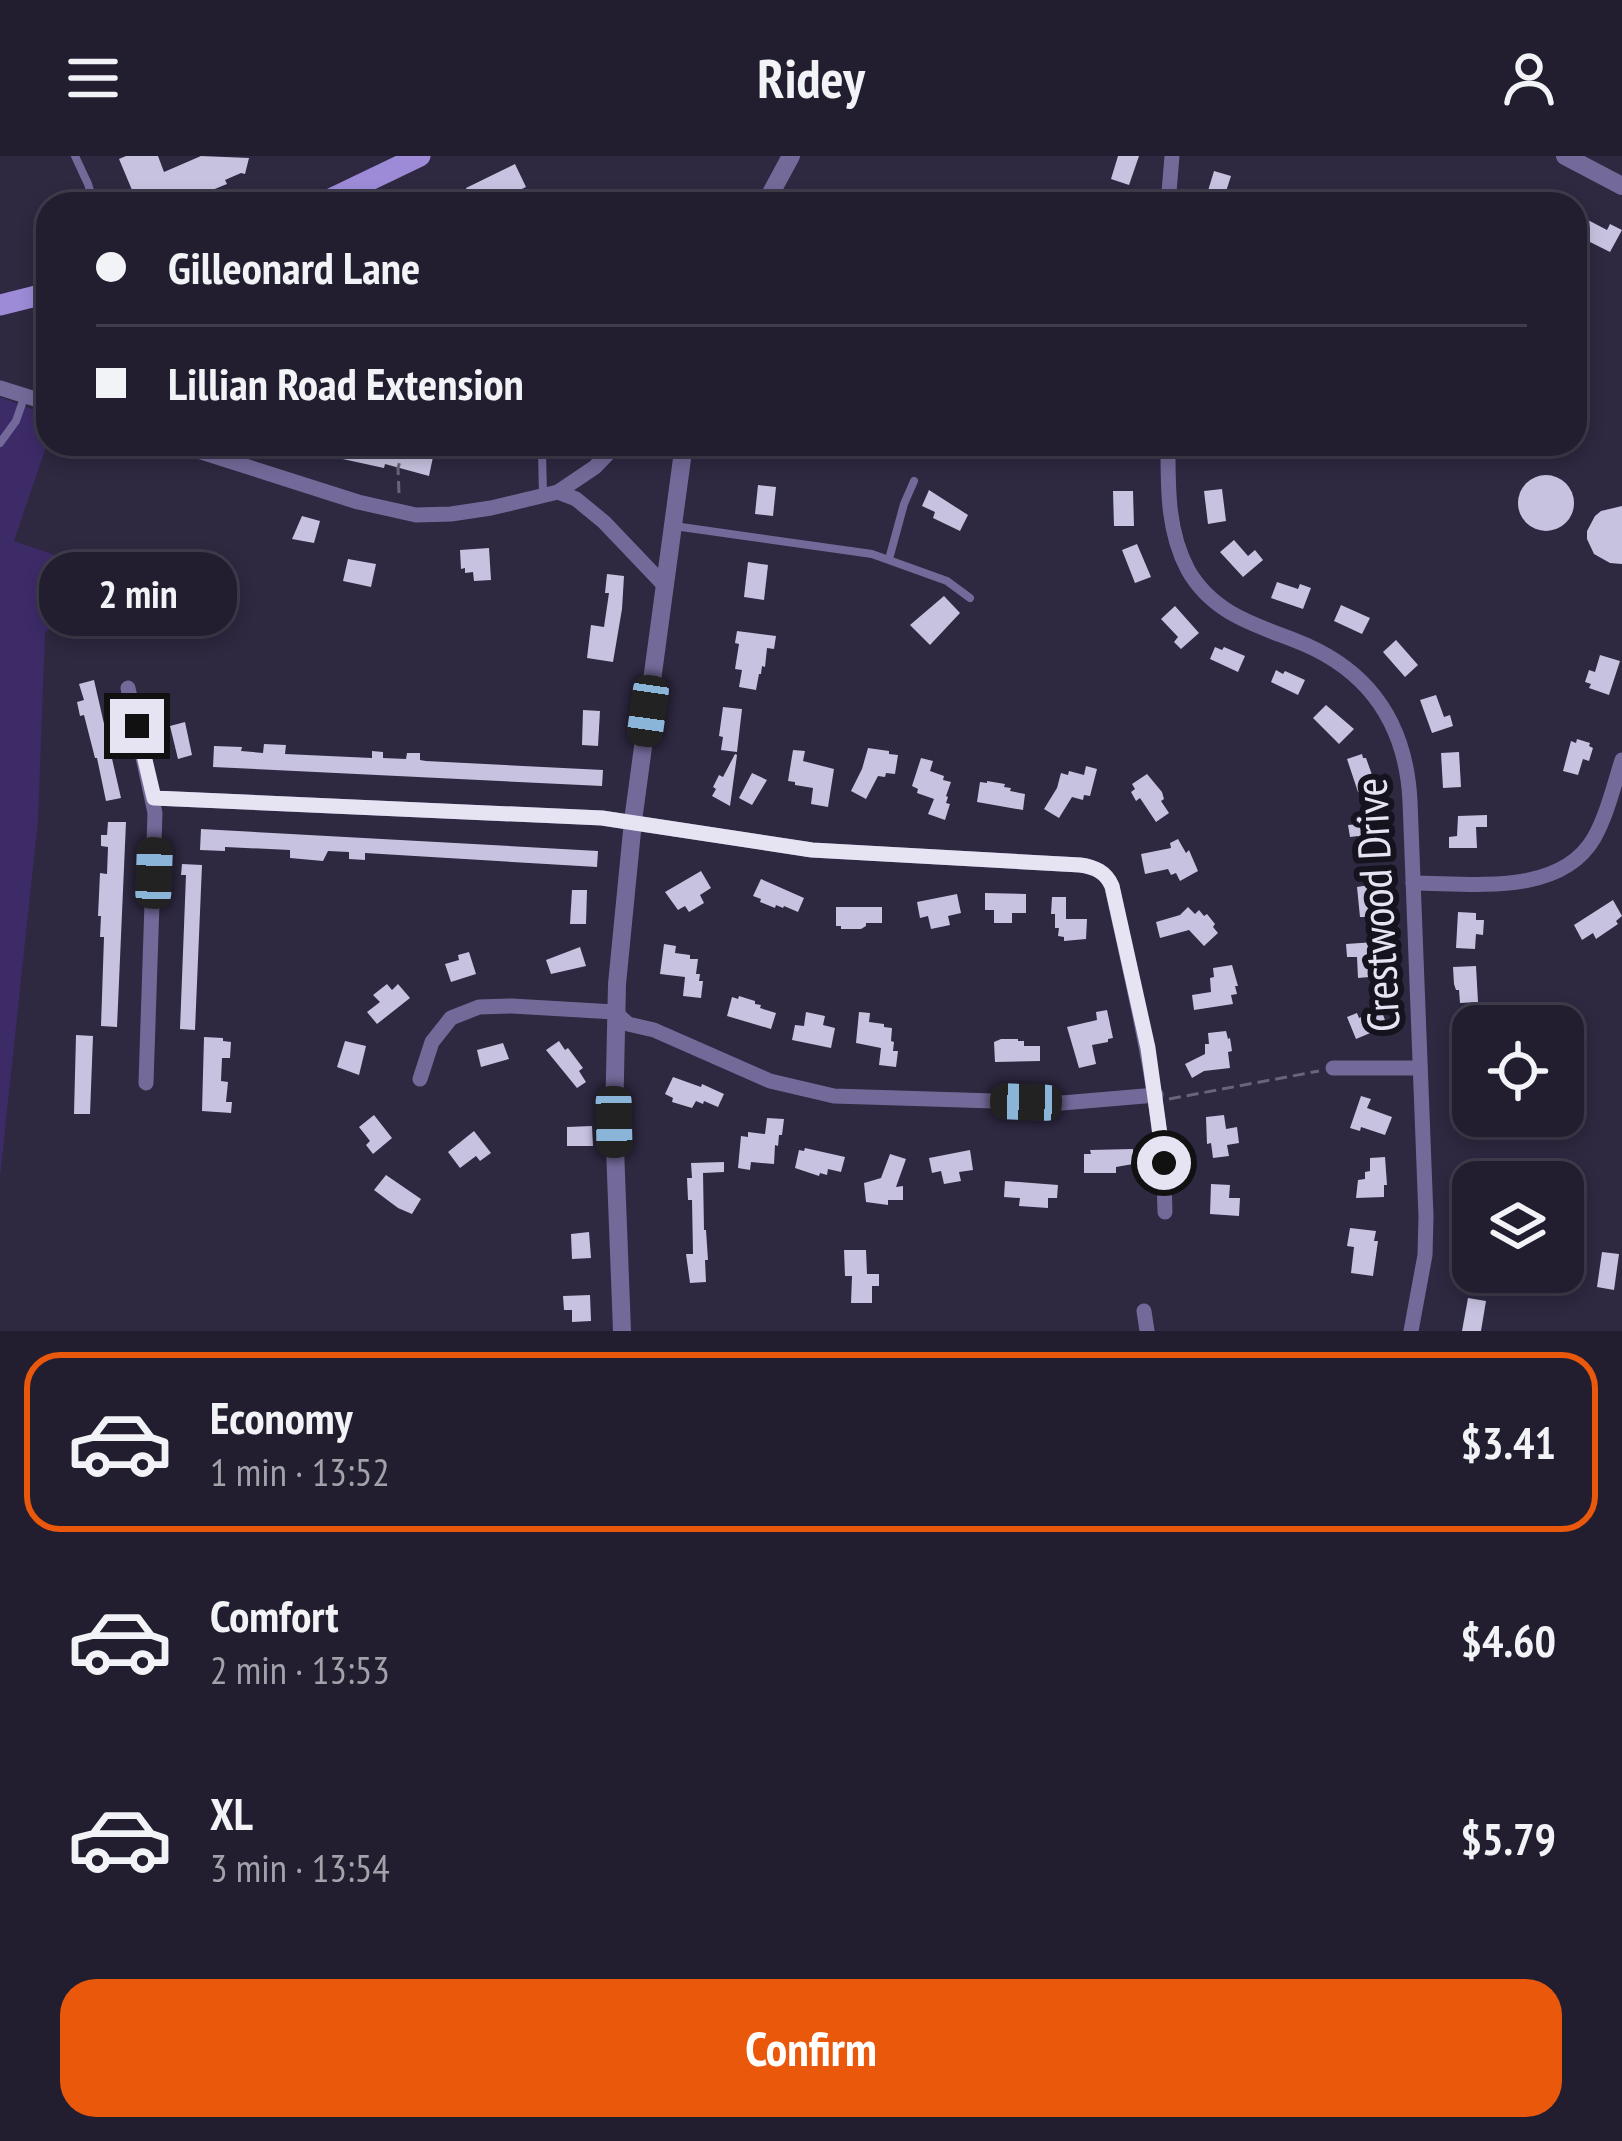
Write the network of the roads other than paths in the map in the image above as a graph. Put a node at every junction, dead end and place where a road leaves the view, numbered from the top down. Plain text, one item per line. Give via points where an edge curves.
1 (75, 156) edge
2 (420, 156) edge
3 (791, 156) edge
4 (1172, 156) edge
5 (1565, 156) edge
6 (1622, 187) edge
7 (90, 192) edge
8 (378, 192) edge
9 (772, 192) edge
10 (1169, 192) edge
11 (36, 296) edge
12 (0, 305) edge
13 (0, 388) edge
14 (25, 396) junction
15 (36, 399) edge
16 (0, 442) edge
17 (214, 456) edge
18 (543, 456) edge
19 (606, 456) edge
20 (682, 456) edge
21 (1168, 456) edge
22 (914, 481) dead end
23 (550, 494) junction
24 (673, 526) junction
25 (890, 559) junction
26 (665, 586) junction
27 (970, 598) dead end
28 (128, 688) dead end
29 (1622, 760) edge
30 (154, 798) junction
31 (634, 821) junction
32 (1413, 883) junction
33 (615, 1012) junction
34 (1333, 1068) road end
35 (1420, 1068) junction
36 (420, 1079) dead end
37 (146, 1083) dead end
38 (1156, 1098) junction
39 (1165, 1212) dead end
40 (1144, 1311) dead end
41 (622, 1331) edge
42 (1147, 1331) edge
43 (1411, 1331) edge

1 - 7 lane
2 - 8 main road
3 - 9 street
4 - 10 street
5 - 6 street
11 - 12 main road
13 - 14 street
14 - 15 street
14 - 16 lane
17 - 23 street via 416,515
18 - 23 lane
19 - 23 street
20 - 24 street
21 - 32 street, Crestwood Drive via 1170,518 1198,586 1232,615 1335,661 1390,719 1407,766
22 - 25 lane
23 - 26 street via 576,499
24 - 25 lane
24 - 26 street
25 - 27 lane
26 - 31 street
28 - 30 street
29 - 32 street via 1592,842 1571,864 1510,882
30 - 31 street
30 - 37 street
31 - 33 street
31 - 38 street via 812,850 1080,865 1104,874
32 - 35 street, Crestwood Drive
33 - 36 street via 464,1012 432,1042
33 - 38 street via 628,1024 817,1094 1062,1103
33 - 41 street
34 - 35 street
35 - 43 street, Crestwood Drive via 1426,1236
38 - 39 street
40 - 42 street

